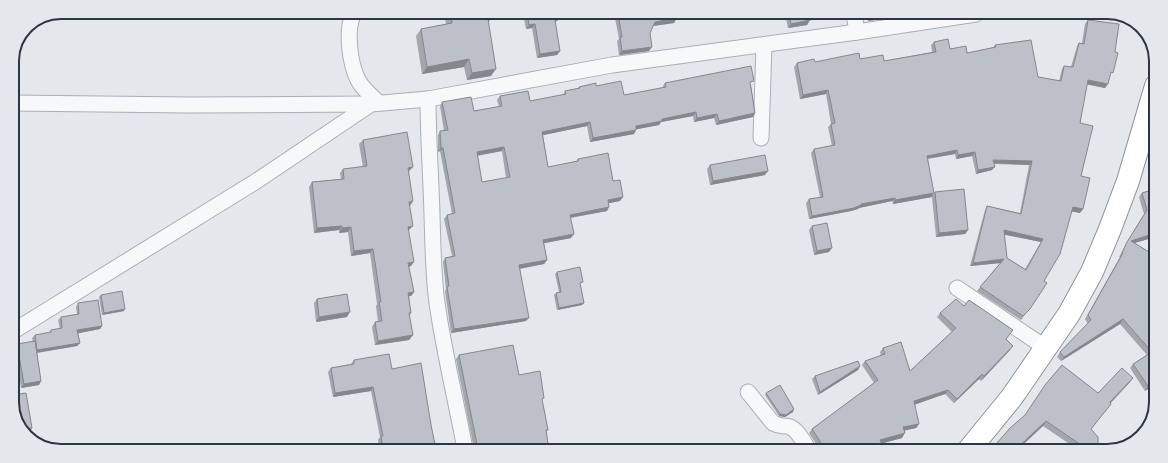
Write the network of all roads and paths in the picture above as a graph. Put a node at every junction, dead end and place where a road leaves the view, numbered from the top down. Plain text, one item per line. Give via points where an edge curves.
1 (350, 19) edge
2 (855, 19) edge
3 (944, 19) edge
4 (857, 32) junction
5 (764, 45) junction
6 (428, 99) junction
7 (19, 103) edge
8 (375, 104) junction
9 (1149, 110) edge
10 (761, 138) dead end
11 (957, 288) dead end
12 (19, 328) edge
13 (1046, 348) junction
14 (748, 392) dead end
15 (464, 444) edge
16 (805, 444) edge
17 (974, 444) edge

1 - 8 street via 352,63 358,80
2 - 4 street
3 - 4 street
4 - 5 street
5 - 6 street via 612,65
5 - 10 street
6 - 8 street
6 - 15 street via 433,257 437,302
7 - 8 street
8 - 12 street via 255,182
9 - 13 highway via 1128,181 1092,272 1069,314
11 - 13 street
13 - 17 highway via 1012,397
14 - 16 street via 773,423 794,429

